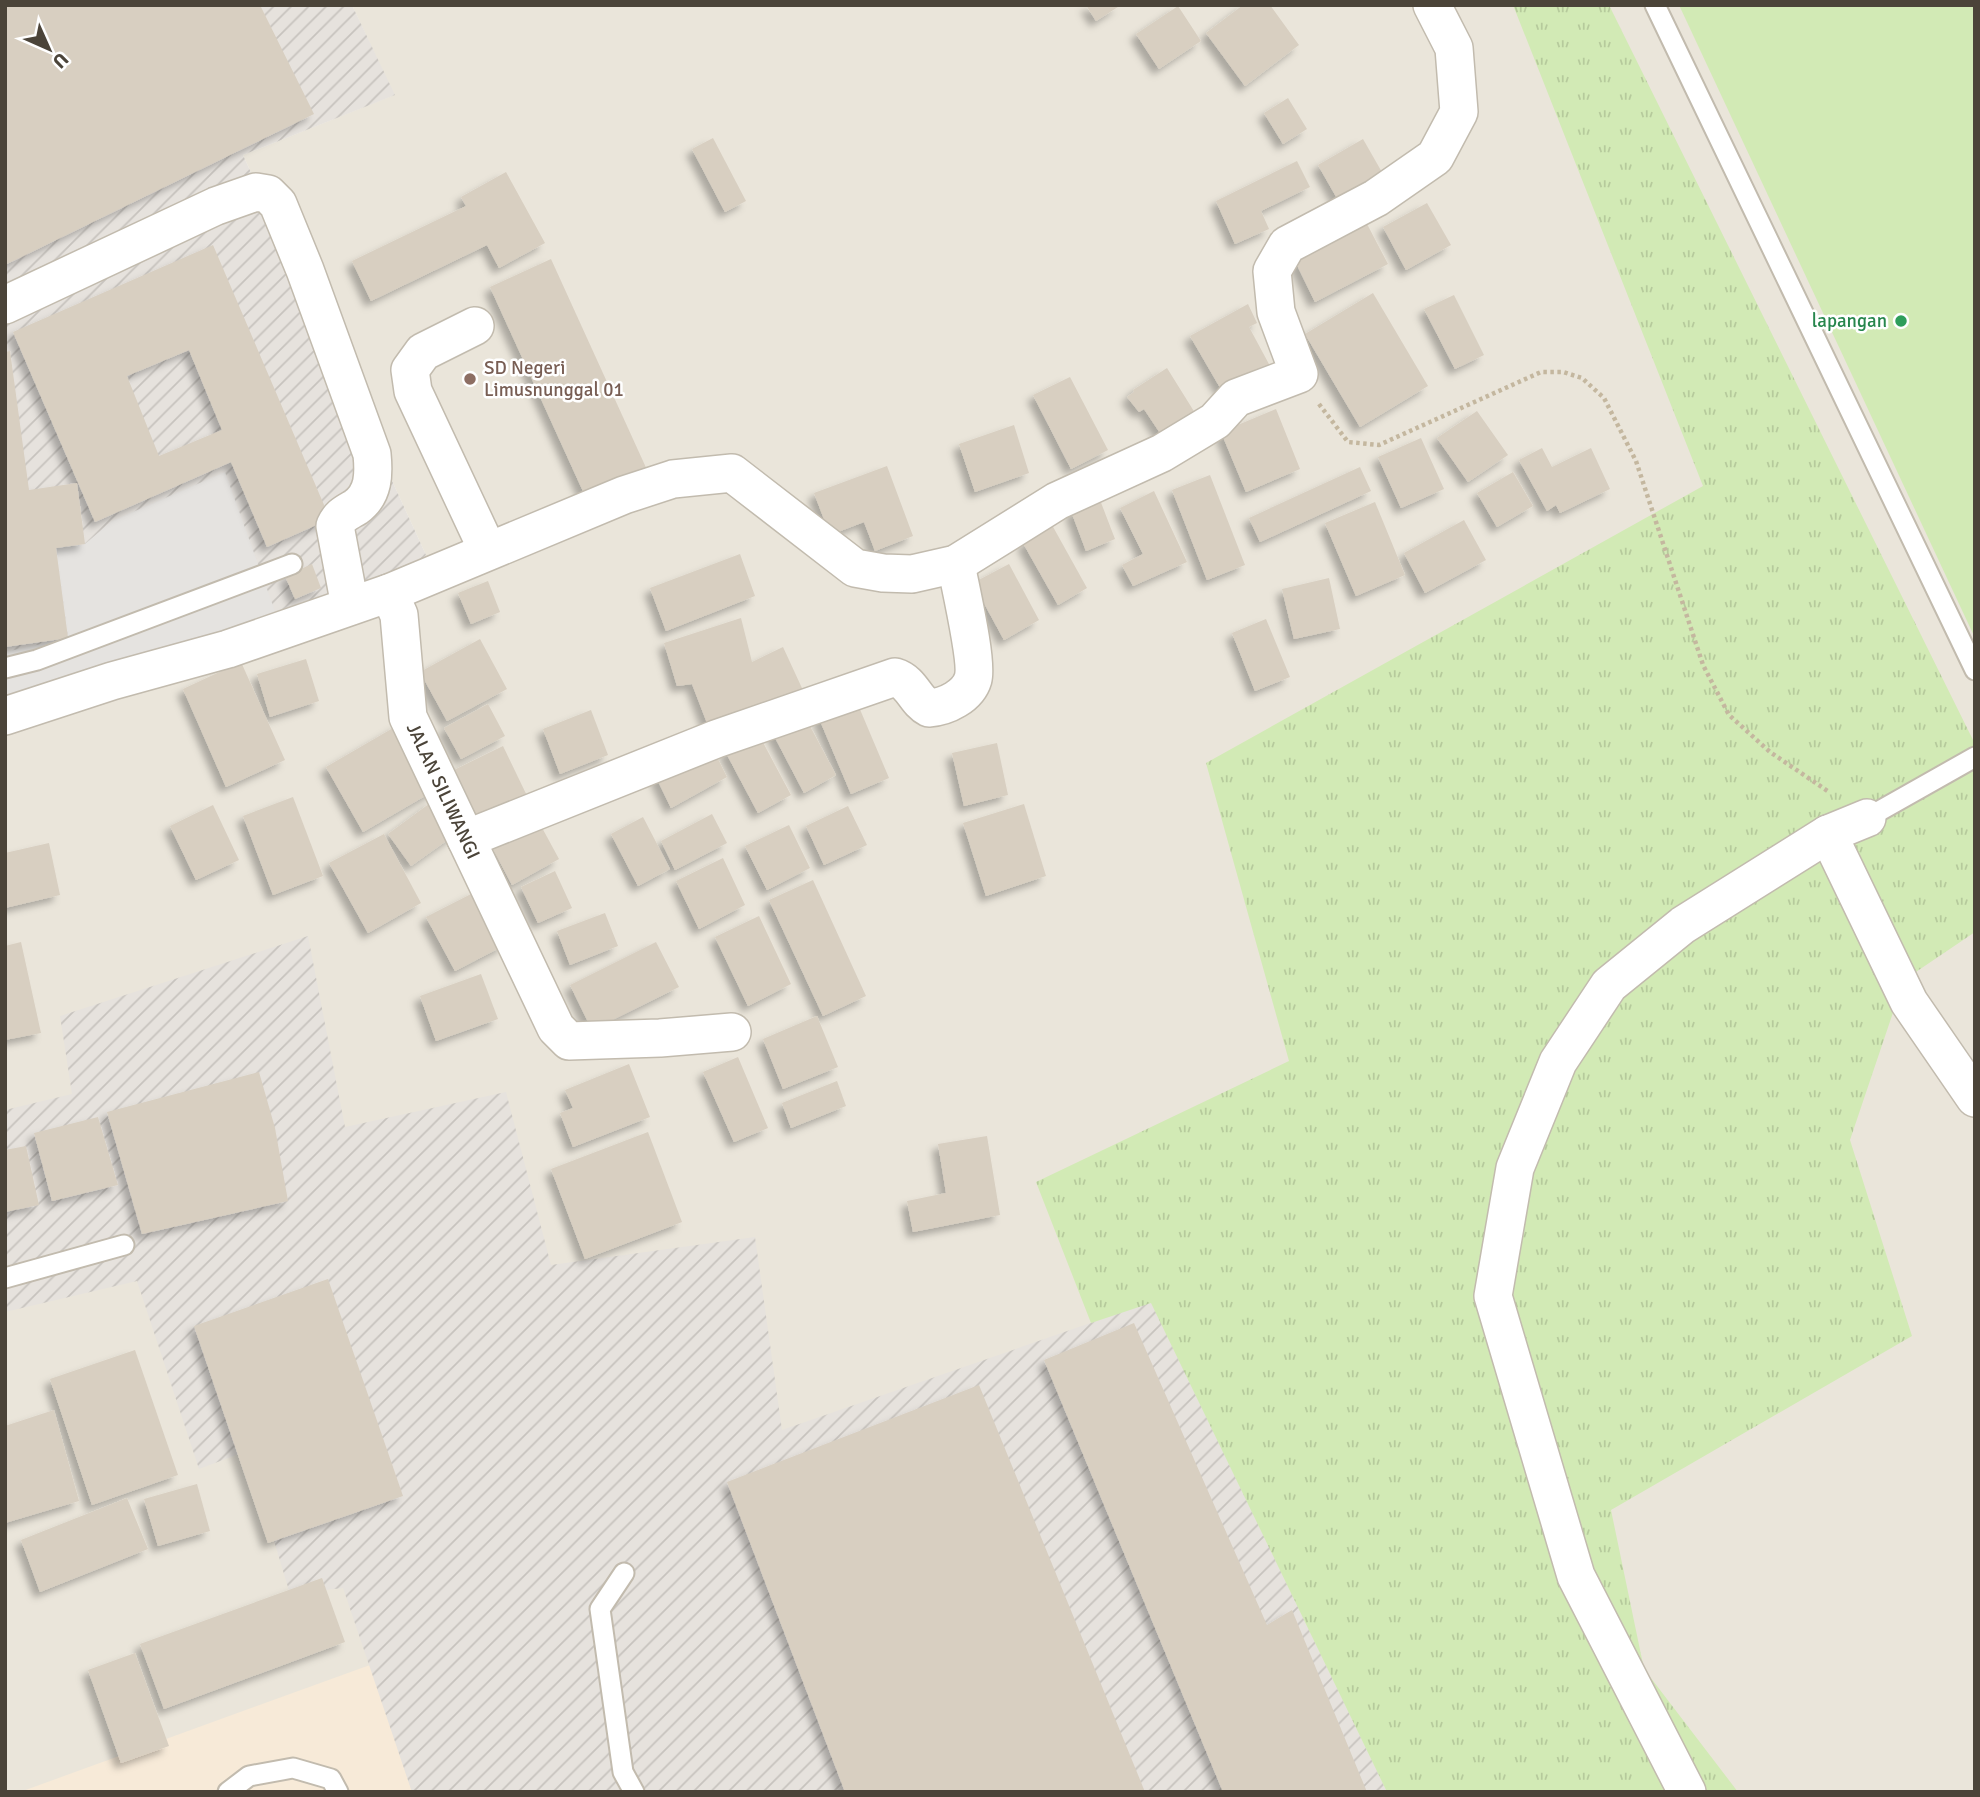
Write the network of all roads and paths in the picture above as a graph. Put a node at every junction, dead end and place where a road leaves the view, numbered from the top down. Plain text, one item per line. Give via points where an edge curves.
1 (1432, 5) edge
2 (1655, 5) edge
3 (5, 306) edge
4 (475, 326) dead end
5 (1299, 374) junction
6 (488, 551) junction
7 (292, 564) dead end
8 (956, 564) junction
9 (389, 593) junction
10 (350, 606) junction
11 (5, 668) edge
12 (1975, 670) edge
13 (5, 716) edge
14 (1975, 757) edge
15 (1867, 818) junction
16 (1828, 834) junction
17 (466, 839) junction
18 (732, 1032) dead end
19 (1975, 1098) edge
20 (124, 1245) dead end
21 (5, 1278) edge
22 (624, 1573) dead end
23 (228, 1792) edge
24 (338, 1792) edge
25 (634, 1792) edge
26 (1687, 1792) edge

1 - 5 street via 1454,48 1459,113 1435,157 1376,198 1287,245 1272,271 1276,312
2 - 12 lane
3 - 10 street via 216,206 256,192 274,198 372,454 373,482 367,494 358,506 339,517 335,526
4 - 6 street via 423,352 411,370 413,391
5 - 8 street via 1236,398 1216,421 1162,453 1057,501
5 - 15 path via 1348,442 1379,445 1541,372 1581,378 1604,398 1636,461 1703,665 1729,715 1770,752
6 - 8 street via 673,479 732,473 855,568 912,574
6 - 9 street
7 - 11 lane
8 - 17 street via 974,670 968,688 958,698 929,708 908,684 895,677 716,739
9 - 10 street
9 - 17 street, JALAN SILIWANGI via 399,615 408,717
10 - 13 street via 228,649
14 - 15 lane
15 - 16 street
16 - 19 street via 1909,1002
16 - 26 street via 1683,925 1609,985 1558,1062 1515,1168 1493,1296 1576,1576
17 - 18 street, JALAN SILIWANGI via 556,1028 569,1041
20 - 21 lane
22 - 25 lane via 600,1609 623,1772
23 - 24 lane via 249,1776 293,1768 331,1779

